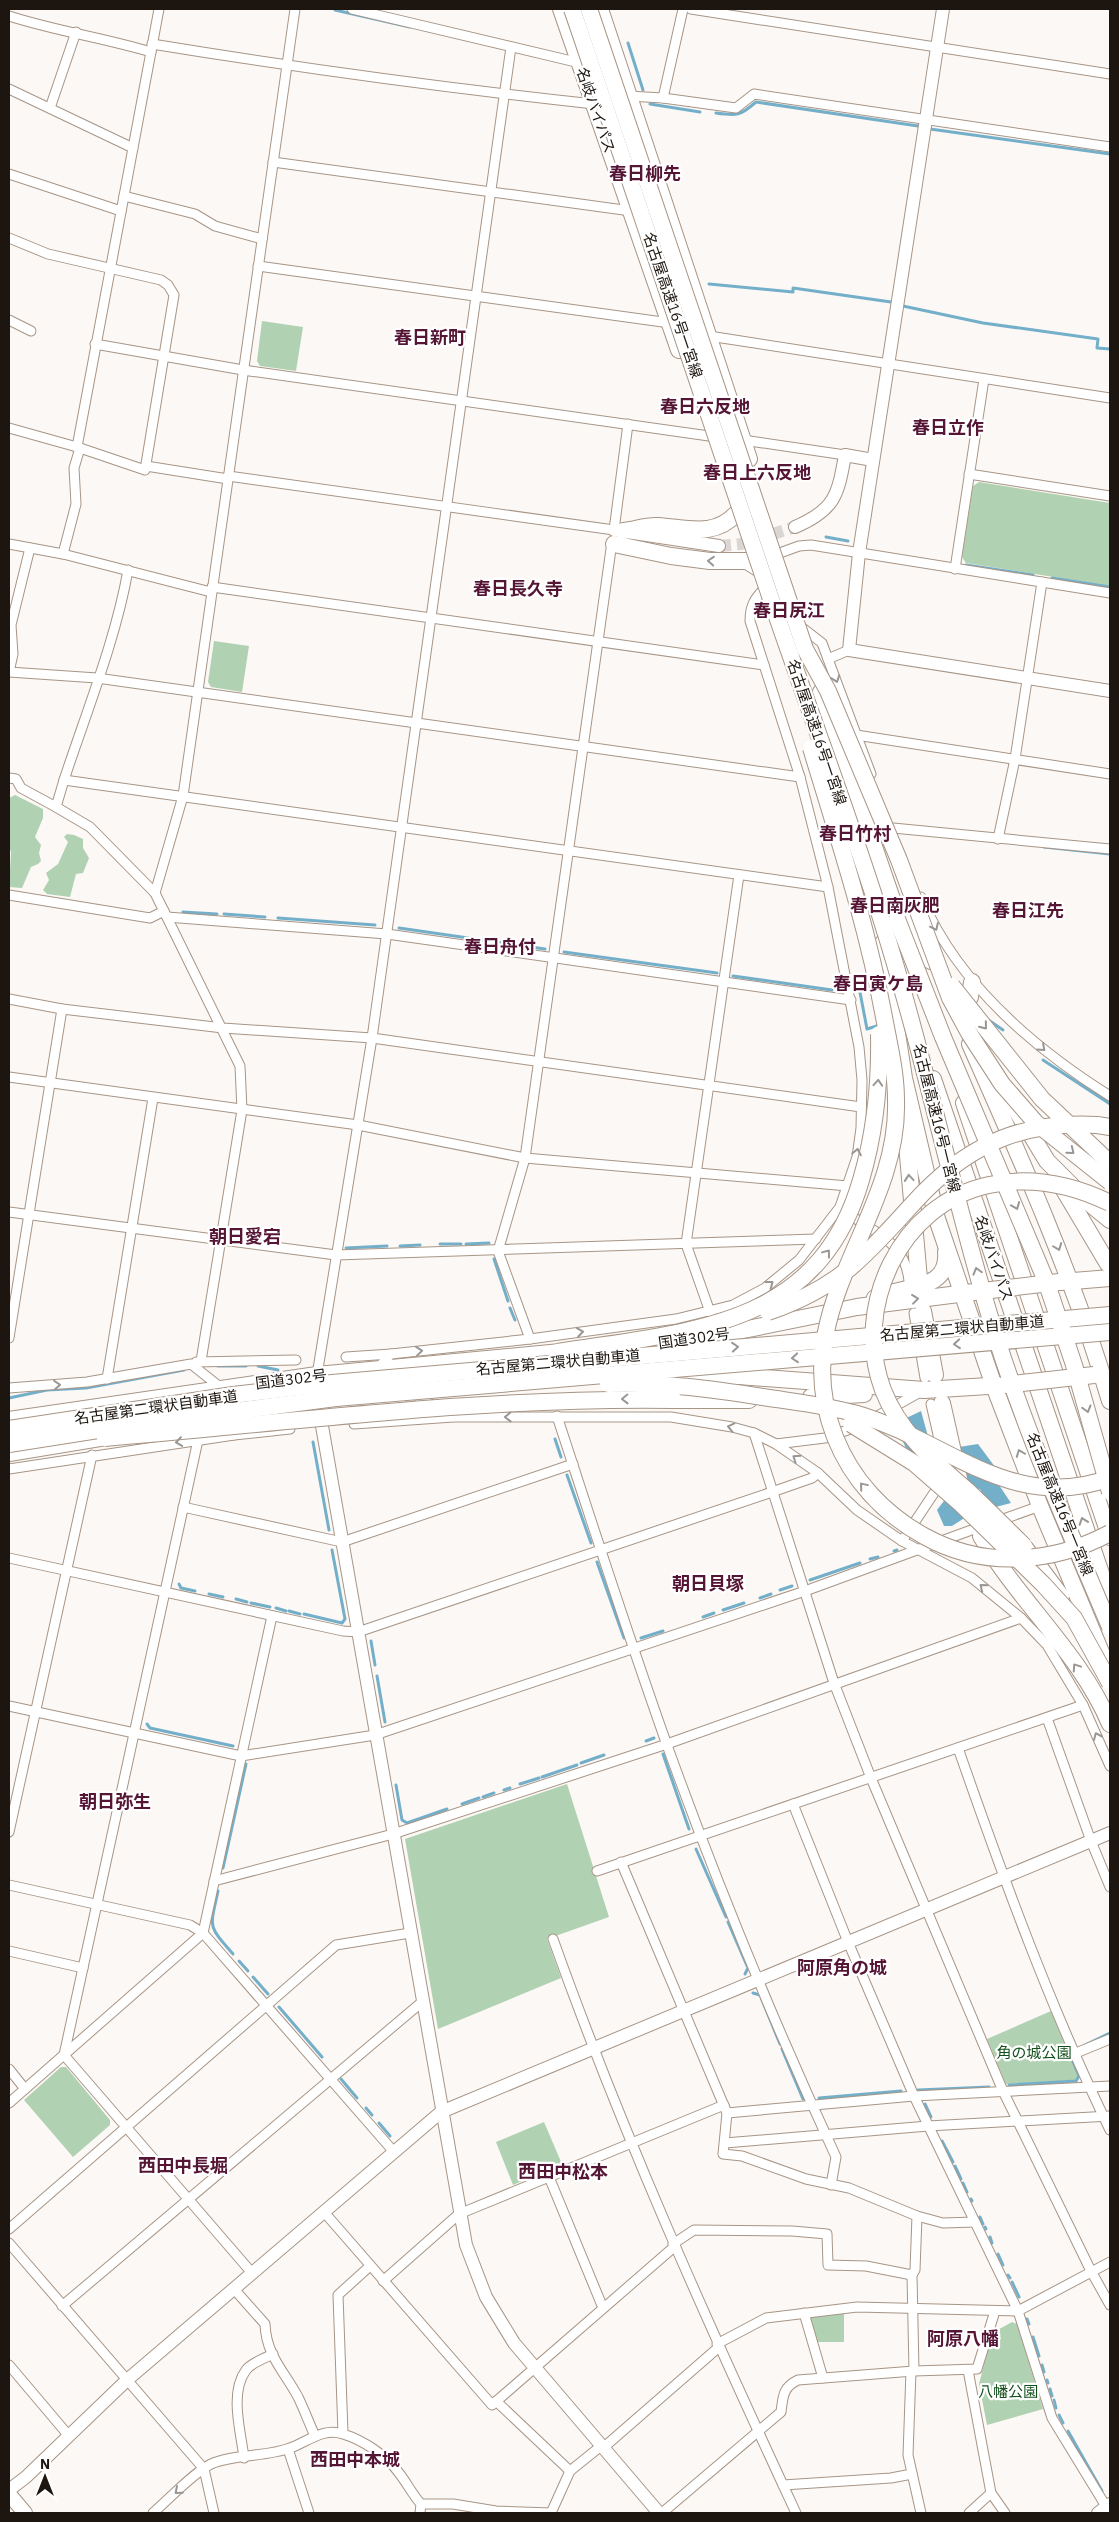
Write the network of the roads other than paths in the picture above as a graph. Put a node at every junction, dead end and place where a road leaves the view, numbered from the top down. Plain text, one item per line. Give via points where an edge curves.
1 (159, 9) edge
2 (295, 9) edge
3 (352, 9) edge
4 (561, 9) edge
5 (572, 9) edge
6 (589, 9) edge
7 (600, 9) edge
8 (683, 9) edge
9 (691, 9) edge
10 (943, 9) edge
11 (9, 16) edge
12 (76, 32) junction
13 (511, 47) junction
14 (937, 47) junction
15 (152, 48) junction
16 (580, 63) junction
17 (287, 66) junction
18 (1110, 74) edge
19 (9, 89) edge
20 (504, 95) junction
21 (628, 96) junction
22 (663, 98) junction
23 (594, 104) junction
24 (50, 108) junction
25 (926, 119) junction
26 (1110, 147) edge
27 (133, 148) junction
28 (273, 162) junction
29 (9, 174) edge
30 (491, 192) junction
31 (124, 196) junction
32 (121, 211) junction
33 (631, 212) junction
34 (9, 238) edge
35 (262, 239) junction
36 (258, 266) junction
37 (110, 268) junction
38 (476, 297) junction
39 (9, 320) edge
40 (670, 324) junction
41 (31, 331) dead end
42 (709, 336) junction
43 (95, 344) junction
44 (164, 356) junction
45 (888, 364) junction
46 (243, 370) junction
47 (984, 379) junction
48 (1110, 398) edge
49 (462, 401) junction
50 (628, 424) junction
51 (9, 428) edge
52 (709, 436) junction
53 (743, 440) junction
54 (79, 448) junction
55 (845, 455) junction
56 (873, 460) junction
57 (146, 466) junction
58 (970, 474) junction
59 (228, 477) junction
60 (1110, 496) edge
61 (447, 506) junction
62 (738, 513) junction
63 (795, 527) tunnel mouth
64 (613, 535) junction
65 (9, 544) edge
66 (719, 546) tunnel mouth
67 (30, 548) junction
68 (859, 553) junction
69 (63, 554) junction
70 (777, 554) junction
71 (758, 568) junction
72 (955, 568) junction
73 (128, 570) junction
74 (1042, 582) junction
75 (765, 588) junction
76 (212, 590) junction
77 (1110, 594) edge
78 (431, 618) junction
79 (800, 626) junction
80 (598, 641) junction
81 (788, 649) junction
82 (805, 649) junction
83 (849, 650) junction
84 (828, 659) junction
85 (764, 665) junction
86 (9, 672) edge
87 (97, 678) junction
88 (1028, 678) junction
89 (1110, 691) edge
90 (197, 692) junction
91 (416, 723) junction
92 (856, 735) junction
93 (583, 747) junction
94 (1016, 759) junction
95 (1110, 774) edge
96 (800, 777) junction
97 (9, 778) edge
98 (64, 780) junction
99 (182, 796) junction
100 (56, 807) junction
101 (402, 827) junction
102 (893, 828) junction
103 (998, 839) junction
104 (1110, 849) edge
105 (568, 851) junction
106 (739, 875) junction
107 (828, 887) junction
108 (154, 892) junction
109 (9, 895) edge
110 (894, 904) junction
111 (165, 914) junction
112 (881, 931) junction
113 (387, 934) junction
114 (867, 940) junction
115 (553, 958) junction
116 (943, 975) junction
117 (724, 982) junction
118 (972, 982) junction
119 (9, 999) edge
120 (851, 1000) junction
121 (62, 1009) junction
122 (958, 1016) junction
123 (223, 1028) junction
124 (372, 1038) junction
125 (968, 1038) junction
126 (538, 1062) junction
127 (9, 1077) edge
128 (904, 1078) junction
129 (50, 1084) junction
130 (710, 1086) junction
131 (1110, 1096) edge
132 (153, 1098) junction
133 (862, 1107) junction
134 (242, 1110) junction
135 (358, 1125) junction
136 (1110, 1127) edge
137 (525, 1158) junction
138 (1047, 1161) junction
139 (1110, 1163) edge
140 (697, 1173) junction
141 (1110, 1182) edge
142 (848, 1186) junction
143 (1110, 1203) edge
144 (840, 1207) junction
145 (9, 1212) edge
146 (28, 1216) junction
147 (1110, 1220) edge
148 (132, 1229) junction
149 (816, 1239) junction
150 (944, 1240) junction
151 (221, 1241) junction
152 (686, 1244) junction
153 (498, 1251) junction
154 (336, 1256) junction
155 (1108, 1274) edge
156 (914, 1280) joint
157 (1065, 1281) junction
158 (968, 1293) junction
159 (747, 1299) junction
160 (858, 1307) junction
161 (710, 1312) junction
162 (919, 1312) dead end
163 (1110, 1315) edge
164 (685, 1331) junction
165 (1110, 1332) edge
166 (730, 1333) junction
167 (9, 1338) edge
168 (530, 1339) junction
169 (391, 1354) junction
170 (346, 1357) dead end
171 (296, 1360) dead end
172 (201, 1361) junction
173 (191, 1364) junction
174 (377, 1369) junction
175 (1102, 1374) edge
176 (317, 1375) junction
177 (107, 1379) junction
178 (999, 1385) junction
179 (420, 1387) junction
180 (9, 1388) edge
181 (220, 1388) junction
182 (931, 1390) junction
183 (1110, 1401) edge
184 (800, 1402) junction
185 (319, 1409) junction
186 (15, 1414) edge
187 (255, 1416) junction
188 (557, 1416) junction
189 (454, 1418) junction
190 (354, 1424) dead end
191 (9, 1429) edge
192 (290, 1429) dead end
193 (754, 1433) junction
194 (234, 1435) junction
195 (198, 1440) junction
196 (9, 1444) edge
197 (776, 1444) junction
198 (9, 1448) edge
199 (9, 1453) edge
200 (92, 1455) junction
201 (573, 1464) junction
202 (9, 1469) edge
203 (818, 1473) junction
204 (1110, 1478) edge
205 (772, 1492) junction
206 (1110, 1492) edge
207 (1040, 1506) junction
208 (183, 1507) junction
209 (1110, 1535) edge
210 (902, 1541) junction
211 (342, 1542) junction
212 (919, 1549) junction
213 (601, 1550) junction
214 (9, 1558) edge
215 (67, 1570) junction
216 (1070, 1575) junction
217 (805, 1590) junction
218 (165, 1592) junction
219 (1110, 1600) edge
220 (272, 1616) junction
221 (1021, 1618) junction
222 (1074, 1618) junction
223 (1110, 1627) edge
224 (358, 1632) junction
225 (634, 1647) junction
226 (1110, 1676) edge
227 (834, 1683) junction
228 (1110, 1683) edge
229 (1083, 1705) junction
230 (9, 1706) edge
231 (1103, 1707) junction
232 (35, 1711) junction
233 (1047, 1718) junction
234 (1110, 1724) edge
235 (134, 1732) junction
236 (375, 1735) junction
237 (666, 1744) junction
238 (958, 1748) junction
239 (241, 1756) junction
240 (1110, 1766) edge
241 (870, 1778) junction
242 (793, 1804) junction
243 (9, 1832) edge
244 (1110, 1833) edge
245 (393, 1834) junction
246 (701, 1835) junction
247 (1091, 1841) junction
248 (621, 1862) junction
249 (597, 1871) dead end
250 (1003, 1877) junction
251 (214, 1881) junction
252 (9, 1885) edge
253 (1110, 1887) edge
254 (97, 1904) junction
255 (926, 1910) junction
256 (203, 1933) junction
257 (410, 1933) junction
258 (553, 1939) dead end
259 (848, 1942) junction
260 (9, 1951) edge
261 (83, 1968) junction
262 (759, 1980) junction
263 (422, 2002) junction
264 (268, 2005) junction
265 (685, 2011) junction
266 (1110, 2039) edge
267 (593, 2050) junction
268 (1076, 2053) junction
269 (64, 2055) junction
270 (9, 2069) edge
271 (331, 2079) junction
272 (1110, 2086) edge
273 (1090, 2087) junction
274 (25, 2089) junction
275 (1003, 2091) junction
276 (914, 2096) junction
277 (9, 2103) edge
278 (814, 2106) junction
279 (725, 2109) junction
280 (441, 2112) junction
281 (1107, 2116) edge
282 (1018, 2120) junction
283 (928, 2126) junction
284 (126, 2127) junction
285 (1110, 2130) edge
286 (826, 2135) junction
287 (632, 2143) junction
288 (725, 2143) junction
289 (394, 2152) junction
290 (549, 2177) junction
291 (831, 2185) junction
292 (188, 2200) junction
293 (324, 2212) junction
294 (459, 2214) junction
295 (917, 2216) junction
296 (975, 2222) junction
297 (9, 2228) edge
298 (9, 2243) edge
299 (674, 2245) junction
300 (1110, 2262) edge
301 (370, 2266) junction
302 (1091, 2271) junction
303 (252, 2273) junction
304 (912, 2275) junction
305 (383, 2281) junction
306 (234, 2289) junction
307 (1110, 2305) edge
308 (62, 2306) junction
309 (603, 2308) junction
310 (913, 2309) junction
311 (995, 2311) junction
312 (1018, 2311) junction
313 (804, 2313) junction
314 (718, 2345) junction
315 (273, 2354) junction
316 (9, 2365) edge
317 (535, 2367) junction
318 (968, 2370) junction
319 (912, 2371) junction
320 (823, 2378) junction
321 (127, 2380) junction
322 (496, 2401) junction
323 (758, 2432) junction
324 (343, 2433) junction
325 (69, 2436) junction
326 (315, 2436) junction
327 (602, 2447) junction
328 (288, 2449) junction
329 (244, 2458) junction
330 (204, 2469) junction
331 (570, 2471) junction
332 (912, 2474) junction
333 (783, 2485) junction
334 (9, 2492) edge
335 (991, 2494) junction
336 (420, 2509) edge
337 (1106, 2509) edge
338 (25, 2513) edge
339 (152, 2513) edge
340 (214, 2513) edge
341 (309, 2513) edge
342 (551, 2513) edge
343 (660, 2513) edge
344 (796, 2513) edge
345 (921, 2513) edge
346 (969, 2513) edge
347 (1005, 2513) edge

1 - 15 street
2 - 17 street
3 - 13 street
4 - 16 highway, 名岐バイパス
5 - 81 highway, 名古屋高速16号一宮線, bridge
6 - 82 highway, 名古屋高速16号一宮線, bridge
7 - 21 highway, 名岐バイパス
8 - 22 street
9 - 14 street
10 - 14 street
11 - 12 street via 45,28
12 - 15 street
12 - 24 street
13 - 16 street
13 - 20 street
14 - 18 street
14 - 25 street
15 - 17 street
15 - 27 street
16 - 23 highway, 名岐バイパス
17 - 20 street
17 - 28 street
19 - 24 street
20 - 23 street
20 - 30 street
21 - 22 street
21 - 42 highway, 名岐バイパス
22 - 25 street via 736,108 754,94
23 - 33 highway, 名岐バイパス
24 - 27 street
25 - 26 street
25 - 45 street
27 - 31 street
28 - 30 street
28 - 35 street
29 - 32 street
30 - 33 street
30 - 38 street
31 - 32 street
31 - 35 street via 195,214 215,226
32 - 37 street
33 - 40 highway, 名岐バイパス
34 - 37 street via 48,254
35 - 36 street
36 - 38 street
36 - 46 street
37 - 43 street
37 - 44 street via 160,280 168,285 174,295
38 - 40 street
38 - 49 street
39 - 41 street
40 - 52 highway, 名岐バイパス
42 - 45 street
42 - 53 highway, 名岐バイパス
43 - 44 street
43 - 54 street
44 - 46 street
44 - 57 street
45 - 47 street
45 - 56 street
46 - 49 street
46 - 59 street
47 - 48 street
47 - 58 street
49 - 50 street
49 - 61 street
50 - 52 street
50 - 64 street
51 - 54 street
52 - 62 highway, 名岐バイパス
53 - 55 street
53 - 70 highway, 名岐バイパス
54 - 57 street via 145,470
54 - 69 street via 74,468 76,504
55 - 56 street
55 - 63 street via 835,498 815,518
56 - 68 street
57 - 59 street
58 - 60 street
58 - 72 street
59 - 61 street
59 - 76 street
61 - 64 street
61 - 78 street
62 - 64 highway via 721,526 701,531 651,526
62 - 71 highway, 名岐バイパス
64 - 66 street
71 -> 64 highway via 747,561 671,556
64 - 80 street
65 - 67 street
67 - 69 street
67 - 86 street via 11,625 13,654
68 - 70 street via 805,545
68 - 72 street
68 - 83 street
69 - 73 street
70 - 79 highway, 名岐バイパス
71 - 75 highway, 名岐バイパス
72 - 74 street
73 - 76 street
73 - 87 street via 124,595
74 - 77 street
74 - 88 street
75 - 85 street via 754,599 750,609 750,621
75 - 112 highway, 名岐バイパス
76 - 78 street
76 - 90 street
78 - 80 street
78 - 91 street
79 - 84 street via 821,641
79 - 110 highway, 名岐バイパス
80 - 85 street
80 - 93 street
81 - 114 highway, bridge via 790,679
223 -> 81 highway, 名古屋高速16号一宮線, bridge via 1049,1478 988,1311 895,964
82 - 116 highway, bridge via 828,691
82 -> 206 highway, 名古屋高速16号一宮線, bridge via 897,919 1046,1281
83 - 84 street
83 - 88 street
84 -> 92 street
85 - 96 street
86 - 87 street
87 - 90 street
87 - 98 street
88 - 89 street
88 - 94 street
90 - 91 street
90 - 99 street
91 - 93 street
91 - 101 street
92 - 94 street
92 - 102 street
93 - 96 street
93 - 105 street
94 - 95 street
94 - 103 street
96 - 107 street
97 - 100 street via 16,779 21,788
98 - 99 street
98 - 100 street
99 - 101 street
99 - 108 street
100 - 108 street via 90,827
101 - 105 street
101 - 113 street
102 - 103 street
102 -> 118 street via 938,934
103 - 104 street
105 - 106 street
105 - 115 street
106 - 107 street
106 - 117 street
107 - 120 street
108 - 111 street
109 - 111 street via 150,918
110 - 122 highway via 924,946
110 - 209 highway, 名岐バイパス
111 - 113 street
111 - 123 street
112 - 128 highway
219 -> 112 highway, 名岐バイパス
113 - 115 street
113 - 124 street
164 -> 114 highway, bridge via 747,1312 802,1281 829,1250 851,1212 872,1140 880,1056
209 -> 114 highway, bridge via 1070,1551 1024,1559 998,1558 953,1549 915,1531 879,1503 862,1485 839,1447 826,1410 823,1390 826,1326 837,1288 887,1168 896,1123 894,1073
115 - 117 street
115 - 126 street
116 -> 139 highway, bridge via 1042,1099
116 -> 141 highway, bridge via 950,998 1002,1084 1036,1124
117 - 120 street
117 - 130 street
118 - 122 highway via 970,997
118 -> 131 street via 1051,1056
119 - 121 street
120 - 133 street via 862,1080
121 - 123 street
121 - 129 street
122 - 125 highway
123 - 124 street
123 - 134 street via 240,1066
124 - 126 street
124 - 135 street
125 - 138 highway
125 -> 157 highway via 1042,1206
126 - 130 street
126 - 137 street
127 - 129 street
128 - 150 highway via 925,1174
156 -> 128 highway
129 - 132 street
129 - 146 street
130 - 133 street
130 - 140 street
132 - 134 street
132 - 148 street
142 -> 133 street via 857,1156
134 - 135 street
134 - 151 street
135 - 137 street
135 - 154 street
136 - 164 highway, bridge via 1056,1125 997,1140 964,1158 940,1177 868,1252 829,1283 756,1316
137 - 140 street
137 - 153 street
138 - 147 highway
138 - 155 highway
140 - 142 street
140 - 152 street
142 - 144 street
143 - 222 highway, bridge via 1067,1186 1028,1181 989,1185 960,1196 932,1213 907,1237 881,1284 874,1319 878,1374 901,1423 927,1454 1024,1546
144 - 149 street
144 - 156 street via 895,1246
145 - 146 street
146 - 148 street
146 - 167 street
148 - 151 street
148 - 177 street
149 - 152 street
159 -> 149 street via 782,1275
150 - 158 highway
150 - 160 highway via 947,1259 938,1279 890,1292
151 - 154 street
151 - 172 street
152 - 153 street
152 - 161 street
153 - 154 street
153 - 168 street
154 - 176 street
155 - 157 highway, 国道302号
157 - 158 highway, 国道302号, bridge
157 - 175 highway
160 -> 158 highway, 国道302号
158 - 178 highway
159 - 161 street
159 - 166 street
160 - 166 highway, 国道302号
168 -> 161 street
162 - 182 highway
179 -> 163 highway, 名古屋第二環状自動車道, bridge
164 - 179 highway, bridge
165 -> 179 highway, 名古屋第二環状自動車道, bridge
166 - 174 highway, 国道302号 via 638,1346
169 -> 168 street
169 - 170 street
169 - 174 street
171 - 172 street
172 - 173 street
173 - 177 street
173 - 181 street
174 - 176 highway, 国道302号
175 - 178 highway, bridge
175 - 183 highway
176 - 181 highway, 国道302号
176 - 185 street
180 -> 177 street
178 - 182 highway
207 -> 178 highway
179 - 182 highway via 699,1376 777,1378
179 - 184 highway, bridge via 657,1384
179 - 185 highway
179 - 189 street
179 - 191 highway, 名古屋第二環状自動車道, bridge via 233,1395
179 - 196 highway, 名古屋第二環状自動車道, bridge via 235,1410
181 - 186 highway, 国道302号
182 - 197 street via 845,1432
182 -> 198 highway, bridge via 772,1400 589,1400 405,1411
182 - 210 street via 942,1447 943,1478
231 -> 182 highway via 1047,1623 1010,1580 978,1529 962,1494
184 - 204 highway, bridge via 858,1415 893,1428 986,1474 1024,1485 1077,1488
184 - 222 highway, bridge via 851,1424 914,1463 995,1537
185 - 187 highway
185 - 211 street
187 - 194 street
187 - 199 highway
188 -> 189 street
193 -> 188 street via 671,1417
188 - 201 street
189 - 190 street
192 - 194 street
193 - 197 street
193 - 205 street
194 - 195 street
195 -> 200 street
195 - 208 street
203 -> 197 street
200 - 202 street
200 - 215 street
201 - 211 street
201 - 213 street
203 - 205 street
203 - 210 street via 857,1510
205 - 213 street
205 - 217 street
207 - 212 street
207 - 216 highway
208 - 211 street
208 - 218 street
210 - 212 street
211 - 224 street
212 - 217 street
221 -> 212 street via 972,1578
213 - 224 street
213 - 225 street
214 - 215 street
215 - 218 street
215 - 232 street
216 - 226 highway
216 - 231 highway
217 - 225 street
217 - 227 street
218 - 220 street
218 - 235 street
220 - 224 street via 344,1632
220 - 239 street
221 - 227 street
221 - 229 street via 1047,1645
222 - 228 highway, bridge
224 - 236 street
225 - 236 street
225 - 237 street
227 - 237 street
227 - 241 street
229 - 233 street
240 -> 229 street
230 - 232 street
231 - 234 highway
232 - 235 street
232 - 243 street
233 - 238 street
233 - 247 street
235 - 239 street
235 - 254 street
236 - 239 street
236 - 245 street
237 - 245 street
237 - 246 street
238 - 241 street
238 - 250 street
239 - 251 street
241 - 242 street
241 - 255 street
242 - 246 street
242 - 259 street
244 - 247 street
245 - 251 street
245 - 257 street
246 - 248 street
246 - 262 street
247 - 250 street
247 - 253 street
248 - 249 street
248 - 265 street
250 - 255 street
250 - 268 street
251 - 256 street
252 - 254 street
254 - 256 street via 190,1925
254 - 261 street
255 - 259 street
255 - 275 street
256 - 264 street
256 - 269 street
257 - 263 street
257 - 264 street via 336,1946
258 - 267 street
259 - 262 street
259 - 276 street
260 - 261 street
261 - 269 street
262 - 265 street
262 - 278 street
263 - 271 street
263 - 280 street
264 - 271 street
264 - 284 street
265 - 267 street
265 - 279 street
266 - 268 street
267 - 280 street
267 - 287 street
268 - 273 street
269 - 274 street
269 - 284 street
270 - 274 street
271 - 289 street
271 - 292 street
272 - 273 street
273 - 275 street
273 - 281 street
274 - 277 street
275 - 276 street
275 - 282 street
276 - 278 street
276 - 283 street
278 - 279 street
278 - 286 street
279 - 287 street
279 - 288 street
280 - 289 street
280 - 294 street
281 - 282 street
281 - 285 street
282 - 283 street
282 - 302 street
283 - 286 street
283 - 296 street
284 - 292 street
284 - 297 street
286 - 288 street
286 - 291 street via 836,2157
287 - 290 street
287 - 299 street
288 - 291 street via 723,2154 742,2156
289 - 293 street
290 - 294 street
290 - 309 street
291 - 295 street via 849,2188
292 - 303 street
292 - 308 street
293 - 301 street
293 - 303 street
294 - 305 street
294 - 317 street via 475,2273 486,2297 514,2343
295 - 296 street via 943,2223
295 - 304 street via 915,2270
296 - 312 street
298 - 308 street
299 - 304 street via 694,2230 792,2230 828,2234 828,2265 866,2266
299 - 309 street
299 - 314 street
300 - 302 street
301 - 305 street
301 - 324 street via 338,2295
302 - 307 street
302 - 312 street
303 - 306 street
304 - 310 street
305 - 322 street via 492,2405
306 - 315 street via 265,2324 266,2339
306 - 321 street
308 - 321 street
309 - 317 street
310 - 311 street
310 - 313 street via 857,2307
310 - 319 street
311 - 312 street
311 - 318 street via 977,2369
312 - 337 street via 1052,2418
313 - 314 street via 766,2318
313 - 320 street
314 - 323 street
314 - 327 street
315 - 326 street
315 - 329 street via 246,2369 238,2389
316 - 325 street
317 - 322 street
317 - 327 street
318 - 319 street
318 - 335 street
319 - 320 street
319 - 332 street via 908,2455
320 - 323 street via 789,2384 783,2392 781,2412
321 - 325 street
321 - 330 street
322 - 331 street
323 - 333 street
323 - 343 street
324 - 326 street
324 - 336 street via 386,2459 399,2472
325 - 334 street
326 - 328 street
327 - 331 street
327 - 343 street
328 - 329 street
328 - 341 street
329 - 330 street via 212,2464
330 -> 339 street
330 - 340 street
331 - 342 street
332 - 333 street
332 - 345 street
333 - 344 street
334 - 338 main road
335 - 346 street
335 - 347 street
336 - 342 street via 453,2504 496,2511

